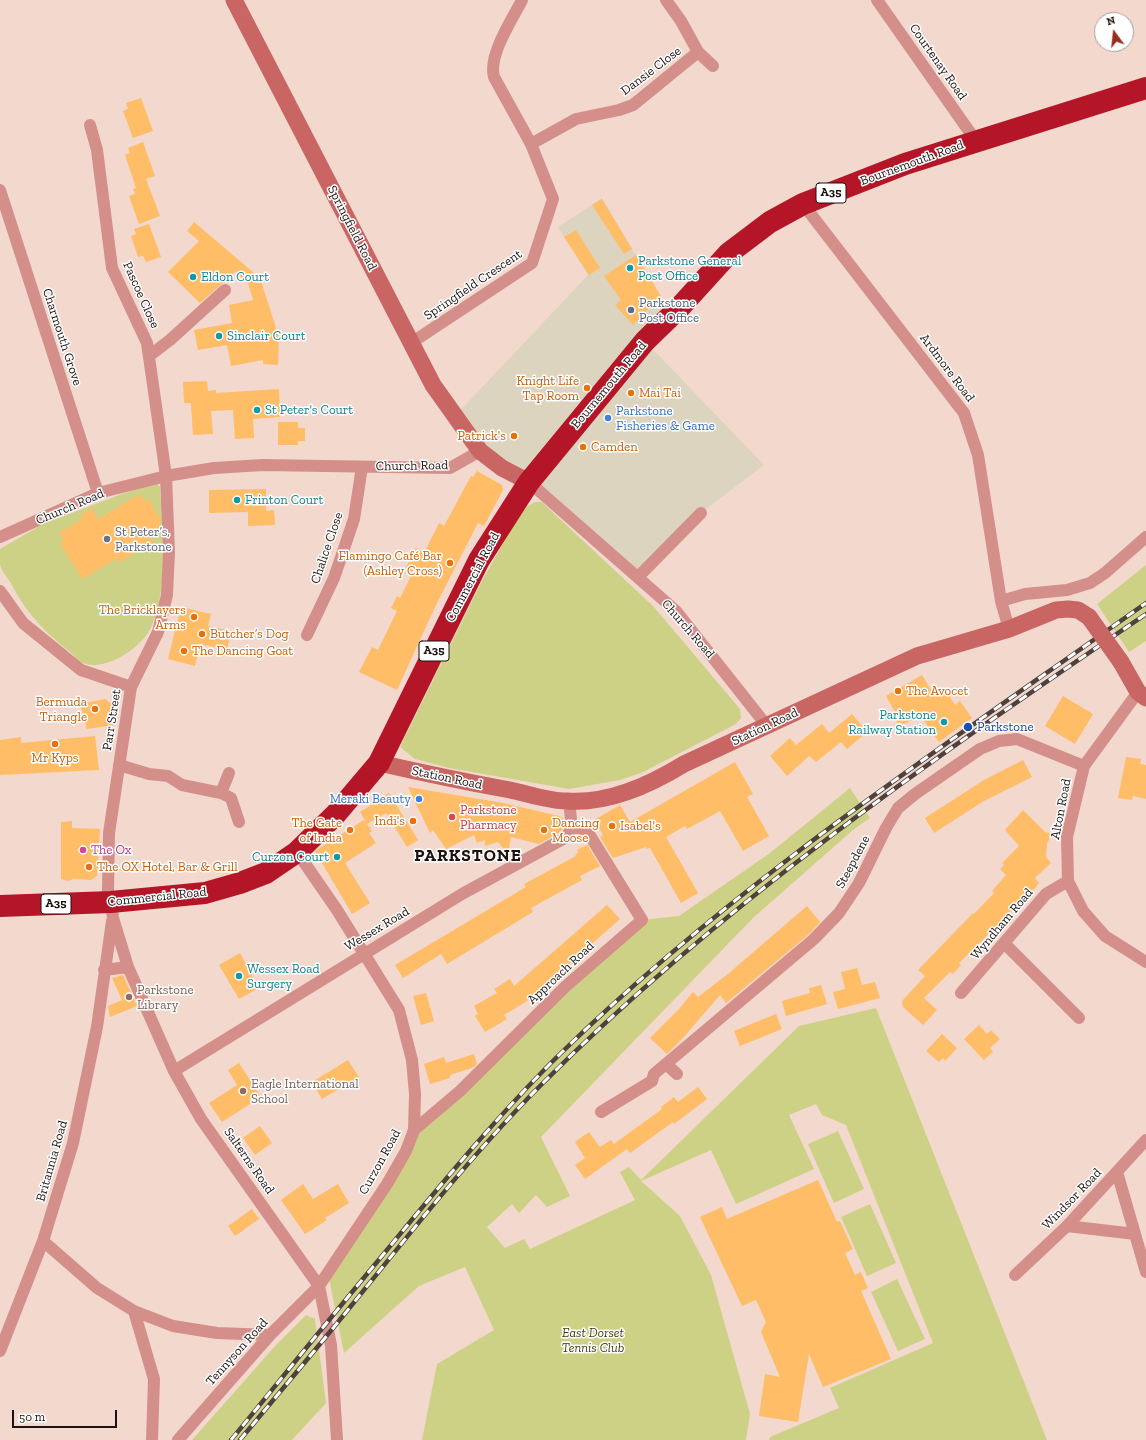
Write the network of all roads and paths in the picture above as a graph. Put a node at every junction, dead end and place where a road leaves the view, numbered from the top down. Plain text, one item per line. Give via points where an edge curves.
1 (234, 0) edge
2 (522, 0) edge
3 (666, 0) edge
4 (877, 0) edge
5 (698, 52) junction
6 (713, 66) dead end
7 (1146, 88) edge
8 (90, 125) dead end
9 (976, 141) junction
10 (531, 144) junction
11 (0, 190) edge
12 (803, 204) junction
13 (225, 290) dead end
14 (411, 343) junction
15 (149, 356) junction
16 (480, 451) junction
17 (362, 467) junction
18 (166, 476) junction
19 (529, 482) junction
20 (98, 493) junction
21 (701, 513) dead end
22 (0, 537) edge
23 (1146, 537) edge
24 (638, 578) junction
25 (0, 592) edge
26 (1001, 601) junction
27 (1009, 629) junction
28 (307, 635) dead end
29 (131, 687) junction
30 (1142, 695) edge
31 (767, 726) junction
32 (379, 763) junction
33 (119, 765) junction
34 (1084, 766) junction
35 (229, 773) dead end
36 (221, 793) junction
37 (571, 801) junction
38 (239, 822) dead end
39 (572, 828) junction
40 (298, 852) junction
41 (1068, 881) junction
42 (0, 906) edge
43 (112, 910) junction
44 (1005, 944) junction
45 (364, 953) junction
46 (1146, 962) edge
47 (128, 967) junction
48 (104, 970) junction
49 (961, 993) dead end
50 (1079, 1018) dead end
51 (666, 1064) junction
52 (174, 1071) junction
53 (677, 1074) dead end
54 (601, 1112) dead end
55 (414, 1130) junction
56 (1146, 1140) edge
57 (1117, 1172) junction
58 (1067, 1226) junction
59 (1135, 1234) junction
60 (43, 1241) junction
61 (1146, 1272) edge
62 (1015, 1275) dead end
63 (319, 1286) junction
64 (134, 1311) junction
65 (270, 1335) junction
66 (0, 1352) edge
67 (152, 1440) edge
68 (178, 1440) edge
69 (338, 1440) edge

1 - 14 street, Springfield Road
2 - 10 street, Springfield Crescent via 497,51 492,68 494,77
3 - 5 street, Dansie Close
4 - 9 street, Courtenay Road
5 - 6 street, Dansie Close
5 - 10 street, Dansie Close via 633,105 576,119
7 - 9 highway, Bournemouth Road / A35
8 - 15 street, Pascoe Close via 97,150 112,268 147,343
9 - 12 highway, Bournemouth Road / A35 via 905,164
10 - 14 street, Springfield Crescent via 553,199 532,263
11 - 20 street, Charmouth Grove
12 - 19 highway, Bournemouth Road / A35 via 770,222 729,253 680,307 644,341
12 - 26 street, Ardmore Road via 964,413 978,455
13 - 15 street
14 - 16 street, Springfield Road via 433,385
15 - 18 street, Pascoe Close
16 - 17 street, Church Road via 450,468
16 - 19 street, Church Road via 502,468
17 - 18 street, Church Road via 263,465 214,468
17 - 28 street, Chalice Close via 354,519 334,578
18 - 20 street, Church Road
18 - 29 street, Parr Street via 169,552 167,595 158,632
19 - 24 street, Church Road
19 - 32 highway, Commercial Road / A35 via 479,560
20 - 22 street, Church Road
21 - 24 street
23 - 26 street via 1090,583 1067,590 1025,594
24 - 31 street, Church Road via 676,611
25 - 29 street via 23,623 81,670
26 - 27 street, Ardmore Road
27 - 30 street, Station Road, bridge via 1056,610 1078,610 1089,617
27 - 31 street, Station Road via 917,656
29 - 33 street, Parr Street
30 - 34 street, Alton Road
31 - 37 street, Station Road via 637,789
32 - 37 street, Station Road
32 - 40 highway, Commercial Road / A35 via 335,815
33 - 36 street via 149,774 168,776 182,785
33 - 43 street, Parr Street via 109,833 108,891
34 - 41 street, Alton Road via 1067,837
34 - 51 street, Steepdene via 1017,739 999,741 980,750 915,794 898,808 859,883 839,913 814,938
35 - 36 street
36 - 38 street via 231,798
37 - 39 street
39 - 45 street, Wessex Road via 565,838 462,894
39 - 55 street, Approach Road via 579,828 589,834 642,920 566,986 460,1091
40 - 43 highway, Commercial Road / A35 via 266,873 240,883 205,893
40 - 45 street, Curzon Road
41 - 44 street, Wyndham Road via 1046,894
41 - 46 street, Alton Road via 1083,911 1105,936
42 - 43 highway, Commercial Road / A35
43 - 47 street, Salterns Road
43 - 48 street, Britannia Road
44 - 49 street, Wyndham Road
44 - 50 street
45 - 52 street, Wessex Road
45 - 55 street, Curzon Road via 396,1004 405,1029 413,1067
47 - 48 street
47 - 52 street, Salterns Road
48 - 60 street, Britannia Road via 97,1027 73,1143
51 - 53 street
51 - 54 street, Steepdene via 654,1074 652,1081
52 - 63 street, Salterns Road via 201,1119
55 - 63 street, Curzon Road via 406,1151 387,1184
56 - 57 street, Windsor Road
57 - 58 street, Windsor Road
57 - 59 street
58 - 59 street
58 - 62 street, Windsor Road
59 - 61 street
60 - 64 street via 97,1288
60 - 66 street, Britannia Road
63 - 65 street, Tennyson Road
63 - 69 street, Salterns Road via 331,1345
64 - 65 street via 173,1326 216,1333
64 - 67 street via 154,1379
65 - 68 street, Tennyson Road

